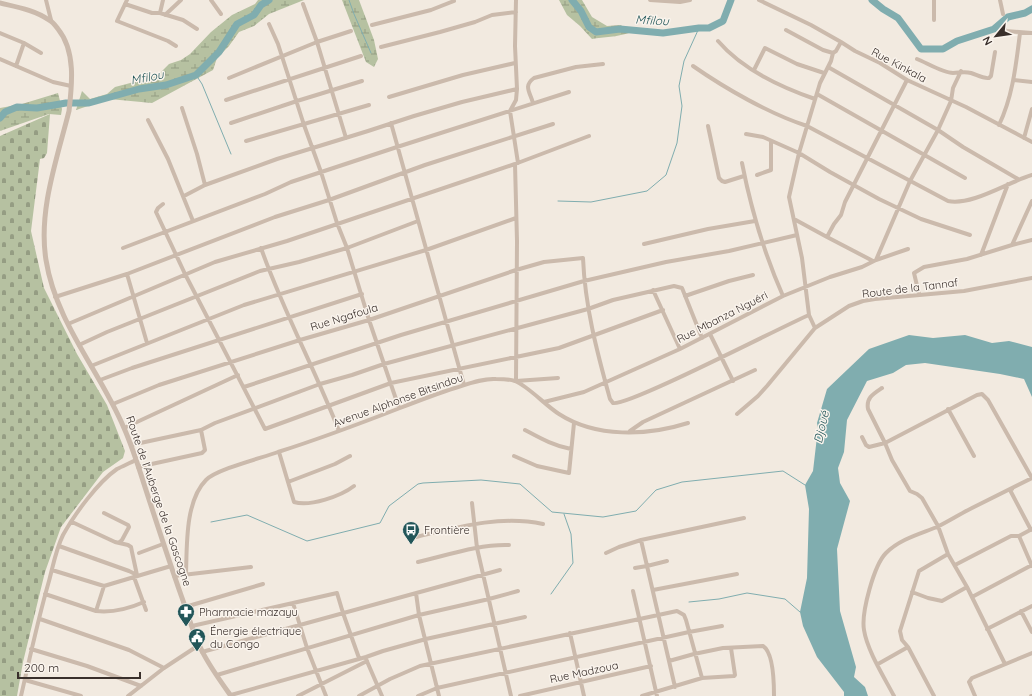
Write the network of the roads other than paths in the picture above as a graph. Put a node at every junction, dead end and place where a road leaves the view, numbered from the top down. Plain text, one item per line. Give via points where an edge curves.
1 (46, 0) edge
2 (163, 0) edge
3 (181, 0) edge
4 (211, 0) edge
5 (516, 0) edge
6 (650, 0) edge
7 (690, 0) edge
8 (759, 0) edge
9 (934, 0) edge
10 (1000, 0) edge
11 (454, 1) dead end
12 (126, 2) edge
13 (0, 3) edge
14 (303, 4) dead end
15 (516, 12) junction
16 (160, 13) junction
17 (221, 14) dead end
18 (1003, 14) dead end
19 (164, 15) junction
20 (51, 20) junction
21 (934, 20) dead end
22 (269, 24) dead end
23 (372, 25) dead end
24 (1003, 27) dead end
25 (197, 29) dead end
26 (786, 30) dead end
27 (351, 31) dead end
28 (0, 33) edge
29 (1020, 33) junction
30 (1032, 34) edge
31 (718, 41) dead end
32 (317, 42) junction
33 (841, 42) junction
34 (24, 43) junction
35 (176, 46) dead end
36 (381, 47) dead end
37 (995, 52) dead end
38 (41, 53) dead end
39 (833, 53) junction
40 (282, 56) junction
41 (361, 56) dead end
42 (0, 59) edge
43 (918, 59) dead end
44 (515, 62) junction
45 (603, 64) dead end
46 (16, 66) junction
47 (693, 66) dead end
48 (325, 67) junction
49 (828, 67) junction
50 (754, 70) junction
51 (961, 71) junction
52 (824, 73) junction
53 (229, 78) dead end
54 (290, 79) junction
55 (907, 80) junction
56 (1014, 80) junction
57 (362, 82) dead end
58 (1032, 82) edge
59 (71, 86) junction
60 (517, 89) junction
61 (332, 91) junction
62 (569, 92) dead end
63 (817, 94) junction
64 (389, 97) dead end
65 (815, 99) junction
66 (226, 100) dead end
67 (297, 101) junction
68 (951, 101) junction
69 (533, 103) junction
70 (369, 105) dead end
71 (894, 106) junction
72 (182, 108) dead end
73 (1032, 109) edge
74 (510, 111) junction
75 (339, 114) junction
76 (148, 120) dead end
77 (231, 123) dead end
78 (391, 123) junction
79 (304, 124) junction
80 (553, 124) dead end
81 (999, 125) junction
82 (708, 126) dead end
83 (807, 126) junction
84 (938, 130) junction
85 (881, 132) junction
86 (746, 134) dead end
87 (590, 136) dead end
88 (514, 137) junction
89 (346, 138) junction
90 (1024, 138) junction
91 (246, 141) dead end
92 (771, 142) junction
93 (1032, 142) edge
94 (397, 147) junction
95 (313, 148) junction
96 (799, 153) junction
97 (924, 156) junction
98 (867, 158) junction
99 (517, 163) junction
100 (742, 163) dead end
101 (321, 172) junction
102 (404, 174) junction
103 (757, 175) dead end
104 (1032, 175) edge
105 (744, 176) junction
106 (964, 178) dead end
107 (1018, 179) junction
108 (910, 181) junction
109 (1008, 184) junction
110 (205, 185) junction
111 (854, 185) junction
112 (184, 196) junction
113 (411, 198) junction
114 (329, 200) junction
115 (1032, 201) edge
116 (163, 204) dead end
117 (898, 208) junction
118 (1030, 211) edge
119 (516, 218) junction
120 (794, 219) junction
121 (193, 221) junction
122 (418, 221) junction
123 (755, 221) junction
124 (337, 223) junction
125 (166, 231) junction
126 (797, 235) junction
127 (970, 235) dead end
128 (828, 237) junction
129 (1032, 240) edge
130 (762, 243) junction
131 (644, 244) dead end
132 (1012, 245) junction
133 (123, 248) dead end
134 (261, 248) junction
135 (346, 248) junction
136 (908, 249) dead end
137 (426, 250) junction
138 (176, 255) junction
139 (981, 255) junction
140 (874, 260) junction
141 (268, 269) junction
142 (354, 270) junction
143 (516, 270) junction
144 (128, 274) junction
145 (185, 274) junction
146 (753, 276) dead end
147 (1032, 278) edge
148 (584, 281) junction
149 (806, 287) junction
150 (653, 290) junction
151 (279, 294) junction
152 (362, 294) junction
153 (919, 294) junction
154 (55, 296) junction
155 (134, 296) junction
156 (440, 296) junction
157 (685, 296) junction
158 (782, 296) junction
159 (198, 297) junction
160 (516, 301) junction
161 (588, 309) junction
162 (663, 310) junction
163 (809, 315) junction
164 (289, 317) junction
165 (209, 318) junction
166 (140, 319) junction
167 (369, 320) junction
168 (447, 321) junction
169 (68, 324) junction
170 (516, 327) junction
171 (815, 328) junction
172 (710, 334) junction
173 (593, 336) junction
174 (702, 338) junction
175 (220, 340) junction
176 (300, 340) junction
177 (147, 343) junction
178 (377, 343) junction
179 (79, 345) junction
180 (454, 345) junction
181 (680, 349) junction
182 (517, 357) junction
183 (721, 357) junction
184 (231, 362) junction
185 (311, 364) junction
186 (384, 364) junction
187 (91, 366) junction
188 (460, 369) junction
189 (756, 370) dead end
190 (238, 375) junction
191 (558, 378) dead end
192 (100, 380) junction
193 (516, 381) junction
194 (733, 381) junction
195 (606, 382) junction
196 (391, 383) junction
197 (320, 384) junction
198 (464, 385) junction
199 (244, 387) junction
200 (882, 388) dead end
201 (544, 402) junction
202 (113, 404) junction
203 (330, 406) junction
204 (255, 408) junction
205 (399, 408) junction
206 (948, 409) junction
207 (738, 414) dead end
208 (574, 423) junction
209 (688, 423) dead end
210 (124, 428) junction
211 (201, 430) junction
212 (525, 430) dead end
213 (339, 431) junction
214 (630, 432) junction
215 (862, 437) dead end
216 (885, 443) junction
217 (131, 445) junction
218 (571, 449) junction
219 (279, 452) junction
220 (350, 456) dead end
221 (514, 456) dead end
222 (974, 456) dead end
223 (136, 460) junction
224 (138, 467) junction
225 (1032, 478) edge
226 (288, 482) junction
227 (354, 486) dead end
228 (1012, 489) junction
229 (472, 503) dead end
230 (104, 513) dead end
231 (744, 518) dead end
232 (72, 522) junction
233 (474, 523) junction
234 (543, 524) dead end
235 (938, 526) junction
236 (1031, 530) edge
237 (1019, 536) junction
238 (416, 537) dead end
239 (641, 540) junction
240 (119, 543) junction
241 (163, 544) junction
242 (59, 546) junction
243 (509, 546) dead end
244 (477, 548) junction
245 (139, 553) dead end
246 (606, 553) dead end
247 (948, 554) junction
248 (667, 561) dead end
249 (418, 562) dead end
250 (1032, 565) edge
251 (171, 566) junction
252 (647, 566) junction
253 (955, 566) junction
254 (251, 567) dead end
255 (635, 568) dead end
256 (52, 570) junction
257 (500, 570) dead end
258 (186, 574) junction
259 (483, 574) junction
260 (736, 574) dead end
261 (136, 576) junction
262 (174, 576) junction
263 (263, 584) dead end
264 (104, 586) junction
265 (967, 587) junction
266 (653, 590) junction
267 (518, 591) dead end
268 (633, 591) dead end
269 (912, 592) junction
270 (416, 593) junction
271 (45, 594) junction
272 (972, 597) junction
273 (489, 599) junction
274 (144, 602) junction
275 (293, 603) junction
276 (1032, 606) edge
277 (185, 608) junction
278 (146, 610) dead end
279 (96, 611) junction
280 (1021, 612) junction
281 (342, 613) junction
282 (659, 614) junction
283 (419, 615) junction
284 (525, 617) dead end
285 (639, 618) junction
286 (40, 619) junction
287 (495, 624) junction
288 (299, 625) junction
289 (192, 626) junction
290 (722, 626) dead end
291 (987, 629) junction
292 (689, 632) junction
293 (1032, 632) edge
294 (570, 633) junction
295 (351, 635) junction
296 (663, 638) junction
297 (426, 639) junction
298 (645, 642) junction
299 (199, 646) junction
300 (908, 647) junction
301 (307, 648) junction
302 (731, 648) junction
303 (31, 649) junction
304 (501, 649) junction
305 (202, 652) junction
306 (1032, 653) edge
307 (694, 654) junction
308 (576, 657) junction
309 (359, 658) junction
310 (366, 659) junction
311 (669, 661) junction
312 (432, 663) junction
313 (878, 664) junction
314 (1005, 664) junction
315 (651, 666) junction
316 (164, 668) junction
317 (316, 671) junction
318 (506, 673) junction
319 (217, 675) junction
320 (702, 678) junction
321 (25, 680) junction
322 (581, 683) junction
323 (321, 684) junction
324 (140, 686) junction
325 (378, 686) junction
326 (675, 687) junction
327 (437, 688) junction
328 (656, 694) edge
329 (21, 696) edge
330 (81, 696) edge
331 (128, 696) edge
332 (231, 696) edge
333 (298, 696) edge
334 (326, 696) edge
335 (358, 696) edge
336 (382, 696) edge
337 (418, 696) edge
338 (439, 696) edge
339 (511, 696) edge
340 (520, 696) edge
341 (584, 696) edge
342 (642, 696) edge
343 (774, 696) edge
344 (894, 696) edge
345 (934, 696) edge
346 (975, 696) edge

1 - 20 street
2 - 16 street
3 - 19 street
4 - 17 street
5 - 15 street
6 - 7 street
8 - 33 street, Rue Kinkala
9 - 21 street
10 - 18 street
11 - 23 street via 431,10
12 - 16 street via 152,13
12 - 35 street via 117,21
13 - 20 street
14 - 32 street
15 - 36 street via 492,16
15 - 44 street
16 - 19 street
19 - 25 street via 183,20
20 - 59 street, Route de l'Auberge de la Gascogne via 67,45 72,67
22 - 40 street
24 - 29 street via 1006,31
26 - 39 street
27 - 32 street
28 - 34 street
29 - 30 street
29 - 56 street
31 - 50 street via 734,58
32 - 40 street
32 - 48 street
33 - 39 street
33 - 55 street, Rue Kinkala
34 - 38 street
34 - 46 street
37 - 51 street via 989,78
39 - 49 street
40 - 53 street
40 - 54 street
41 - 48 street
42 - 46 street
43 - 51 street via 945,71
44 - 60 street
44 - 64 street
45 - 69 street via 576,67 534,78 528,85
46 - 59 street via 53,82
47 - 83 street via 725,87 774,113
48 - 54 street
48 - 61 street
49 - 52 street
49 - 71 street
50 - 52 street via 765,48 797,64
50 - 65 street via 798,94
51 - 68 street via 953,88
52 - 63 street
54 - 66 street
54 - 67 street
55 - 68 street, Rue Kinkala
55 - 71 street
56 - 58 street
56 - 81 street
57 - 61 street
59 - 154 street, Route de l'Auberge de la Gascogne via 69,112 43,226 46,260
60 - 74 street via 516,100
60 - 78 street
61 - 67 street
61 - 75 street
62 - 69 street
63 - 65 street
63 - 85 street
65 - 83 street
67 - 77 street
67 - 79 street
68 - 81 street, Rue Kinkala
68 - 84 street
69 - 74 street
70 - 75 street
71 - 84 street
71 - 85 street
72 - 110 street
73 - 90 street
74 - 88 street
74 - 94 street
75 - 79 street
75 - 89 street
76 - 112 street
78 - 89 street
78 - 94 street
79 - 91 street
79 - 95 street
80 - 88 street
81 - 90 street, Rue Kinkala
82 - 105 street via 719,178 725,182
83 - 96 street
83 - 98 street
84 - 97 street
84 - 107 street
85 - 97 street
85 - 98 street
86 - 92 street via 756,135
87 - 99 street
88 - 99 street
88 - 102 street
89 - 95 street
90 - 93 street, Rue Kinkala
92 - 96 street
92 - 103 street via 772,170
94 - 101 street
94 - 102 street
95 - 101 street
95 - 110 street
96 - 111 street
96 - 120 street via 789,197
97 - 106 street
97 - 108 street
98 - 108 street
98 - 111 street
99 - 113 street
99 - 119 street
100 - 105 street
101 - 114 street
101 - 121 street
102 - 113 street
102 - 114 street
104 - 107 street
105 - 123 street
107 - 109 street
108 - 109 street via 948,201 955,202 973,199
108 - 117 street
109 - 139 street
110 - 112 street
111 - 117 street
111 - 128 street
112 - 121 street
113 - 122 street
113 - 124 street
114 - 124 street
114 - 138 street
115 - 118 street
116 - 125 street via 156,212
117 - 127 street via 921,219
117 - 140 street
118 - 132 street
119 - 137 street
119 - 143 street
120 - 126 street
120 - 128 street
121 - 125 street
122 - 135 street
122 - 137 street
123 - 130 street
123 - 131 street
124 - 134 street
124 - 135 street
125 - 133 street
125 - 138 street
126 - 130 street
126 - 149 street
128 - 140 street
129 - 132 street
130 - 148 street
130 - 158 street
132 - 139 street
134 - 141 street
134 - 145 street
135 - 141 street
135 - 142 street
136 - 140 street, Rue Mbanza Nguéri
137 - 142 street
137 - 156 street
138 - 144 street
138 - 145 street
139 - 153 street via 924,267 914,273
140 - 149 street, Rue Mbanza Nguéri
141 - 151 street
141 - 159 street
142 - 151 street
142 - 152 street
143 - 148 street, Rue Ngafoula via 544,262 583,258
143 - 156 street, Rue Ngafoula
143 - 160 street
144 - 154 street
144 - 155 street
145 - 155 street
145 - 159 street
146 - 157 street
147 - 153 street, Route de la Tannaf via 964,291
148 - 160 street
148 - 161 street
149 - 158 street, Rue Mbanza Nguéri
149 - 163 street
150 - 157 street via 678,286 682,288
150 - 161 street
150 - 162 street
151 - 164 street
151 - 165 street
152 - 164 street
152 - 167 street
153 - 171 street, Route de la Tannaf via 863,301 849,306
154 - 169 street, Route de l'Auberge de la Gascogne
155 - 166 street
155 - 169 street
156 - 167 street, Rue Ngafoula
156 - 168 street
157 - 174 street
158 - 172 street, Rue Mbanza Nguéri
159 - 165 street
159 - 166 street
160 - 168 street
160 - 170 street
161 - 170 street
161 - 173 street
162 - 173 street
162 - 181 street
163 - 171 street
163 - 183 street
164 - 175 street
164 - 176 street
165 - 175 street
165 - 177 street
166 - 177 street
166 - 179 street
167 - 176 street, Rue Ngafoula
167 - 178 street
168 - 178 street
168 - 180 street
169 - 179 street, Route de l'Auberge de la Gascogne
170 - 180 street
170 - 182 street
171 - 207 street, Route de la Tannaf via 767,386
172 - 174 street, Rue Mbanza Nguéri
172 - 183 street
173 - 182 street via 559,348
173 - 195 street
174 - 181 street, Rue Mbanza Nguéri
175 - 184 street
175 - 192 street
176 - 184 street, Rue Ngafoula
176 - 185 street
177 - 187 street
178 - 185 street
178 - 186 street
179 - 187 street, Route de l'Auberge de la Gascogne
180 - 186 street
180 - 188 street
181 - 195 street, Rue Mbanza Nguéri
182 - 188 street
182 - 193 street
183 - 194 street
183 - 195 street via 616,404 610,399
184 - 190 street
184 - 202 street, Rue Ngafoula via 159,385
185 - 197 street
185 - 199 street
186 - 196 street
186 - 197 street
187 - 192 street, Route de l'Auberge de la Gascogne
188 - 196 street
188 - 198 street
189 - 194 street
190 - 199 street
190 - 210 street
191 - 193 street, Avenue Alphonse Bitsindou
192 - 202 street, Route de l'Auberge de la Gascogne
193 - 198 street, Avenue Alphonse Bitsindou via 489,379
193 - 201 street
194 - 214 street via 643,422
195 - 201 street, Rue Mbanza Nguéri via 584,392
196 - 203 street
196 - 205 street
197 - 203 street
197 - 204 street
198 - 205 street, Avenue Alphonse Bitsindou
199 - 204 street
200 - 216 street via 873,393 867,403
201 - 208 street
202 - 210 street, Route de l'Auberge de la Gascogne
203 - 204 street via 265,429
203 - 213 street
204 - 211 street
205 - 213 street, Avenue Alphonse Bitsindou
206 - 216 street
206 - 222 street
206 - 225 street via 977,395 984,395
208 - 214 street via 595,429
208 - 218 street
209 - 214 street via 673,428
210 - 217 street, Route de l'Auberge de la Gascogne
211 - 217 street
211 - 224 street via 205,450 202,453
212 - 218 street via 549,443
213 - 219 street, Avenue Alphonse Bitsindou
215 - 216 street via 869,447
216 - 235 street via 910,491 922,498
217 - 223 street, Route de l'Auberge de la Gascogne
218 - 221 street via 569,473 537,466
219 - 226 street
219 - 258 street, Avenue Alphonse Bitsindou via 219,472 207,478 200,487 194,500 187,532
220 - 226 street
223 - 224 street, Route de l'Auberge de la Gascogne
223 - 232 street via 106,478
224 - 241 street, Route de l'Auberge de la Gascogne
225 - 228 street
226 - 227 street via 292,500 298,503 333,497
228 - 235 street
228 - 236 street via 1010,490
229 - 233 street
230 - 240 street via 128,525
231 - 239 street
232 - 240 street
232 - 242 street
233 - 234 street via 530,521
233 - 238 street
233 - 244 street
235 - 247 street
235 - 313 street via 901,542 885,553 880,561 872,580 863,621 864,631
236 - 237 street
237 - 250 street
237 - 253 street via 1011,536
239 - 246 street
239 - 252 street
240 - 261 street via 131,547
241 - 245 street
241 - 251 street, Route de l'Auberge de la Gascogne
242 - 256 street
242 - 261 street via 129,571
243 - 244 street
244 - 249 street
244 - 259 street
247 - 253 street
247 - 269 street via 919,571
248 - 252 street
250 - 272 street
251 - 261 street
251 - 262 street, Route de l'Auberge de la Gascogne
252 - 255 street
252 - 266 street
253 - 265 street
254 - 258 street
256 - 264 street
256 - 271 street
257 - 259 street
258 - 262 street
259 - 270 street
259 - 273 street
260 - 266 street
261 - 264 street
261 - 274 street
262 - 277 street, Route de l'Auberge de la Gascogne
263 - 277 street
264 - 279 street
265 - 269 street via 942,600
265 - 272 street
266 - 282 street
267 - 273 street
268 - 285 street
269 - 300 street via 900,631 902,640
270 - 281 street
270 - 283 street
271 - 279 street
271 - 286 street
272 - 291 street
273 - 283 street
273 - 287 street
274 - 278 street
274 - 279 street via 118,611
275 - 281 street via 337,593
275 - 288 street
275 - 289 street
276 - 280 street
277 - 289 street, Route de l'Auberge de la Gascogne
280 - 291 street
280 - 293 street
281 - 288 street
281 - 295 street
282 - 285 street
282 - 292 street via 677,611 682,613
282 - 296 street
283 - 295 street
283 - 297 street
284 - 287 street
285 - 294 street
285 - 298 street
286 - 303 street
286 - 316 street via 129,650
287 - 297 street
287 - 304 street
288 - 301 street
288 - 305 street
289 - 299 street, Route de l'Auberge de la Gascogne
290 - 292 street
291 - 314 street
292 - 296 street
292 - 307 street
294 - 304 street
294 - 308 street
295 - 301 street
295 - 309 street
296 - 298 street
296 - 311 street
297 - 310 street via 383,650
297 - 312 street
298 - 308 street
298 - 315 street
299 - 305 street, Route de l'Auberge de la Gascogne
299 - 316 street
300 - 313 street
300 - 345 street
301 - 317 street
301 - 319 street
302 - 307 street
302 - 320 street via 735,675
302 - 343 street via 765,648 770,658
303 - 321 street
303 - 324 street
304 - 312 street
304 - 318 street
305 - 319 street, Route de l'Auberge de la Gascogne
306 - 314 street
307 - 311 street
307 - 320 street
308 - 318 street
308 - 322 street
309 - 310 street
309 - 317 street
310 - 323 street
310 - 325 street
311 - 326 street
312 - 325 street via 407,671
312 - 327 street
313 - 344 street
314 - 346 street via 970,680
315 - 322 street, Rue Madzoua
315 - 328 street
316 - 324 street
317 - 323 street
317 - 332 street
318 - 327 street
318 - 339 street
319 - 332 street, Route de l'Auberge de la Gascogne
320 - 326 street
321 - 329 street
321 - 330 street
322 - 340 street, Rue Madzoua
322 - 341 street
323 - 333 street
323 - 334 street
324 - 331 street
325 - 335 street
325 - 336 street
326 - 328 street
327 - 337 street
327 - 338 street
328 - 342 street

